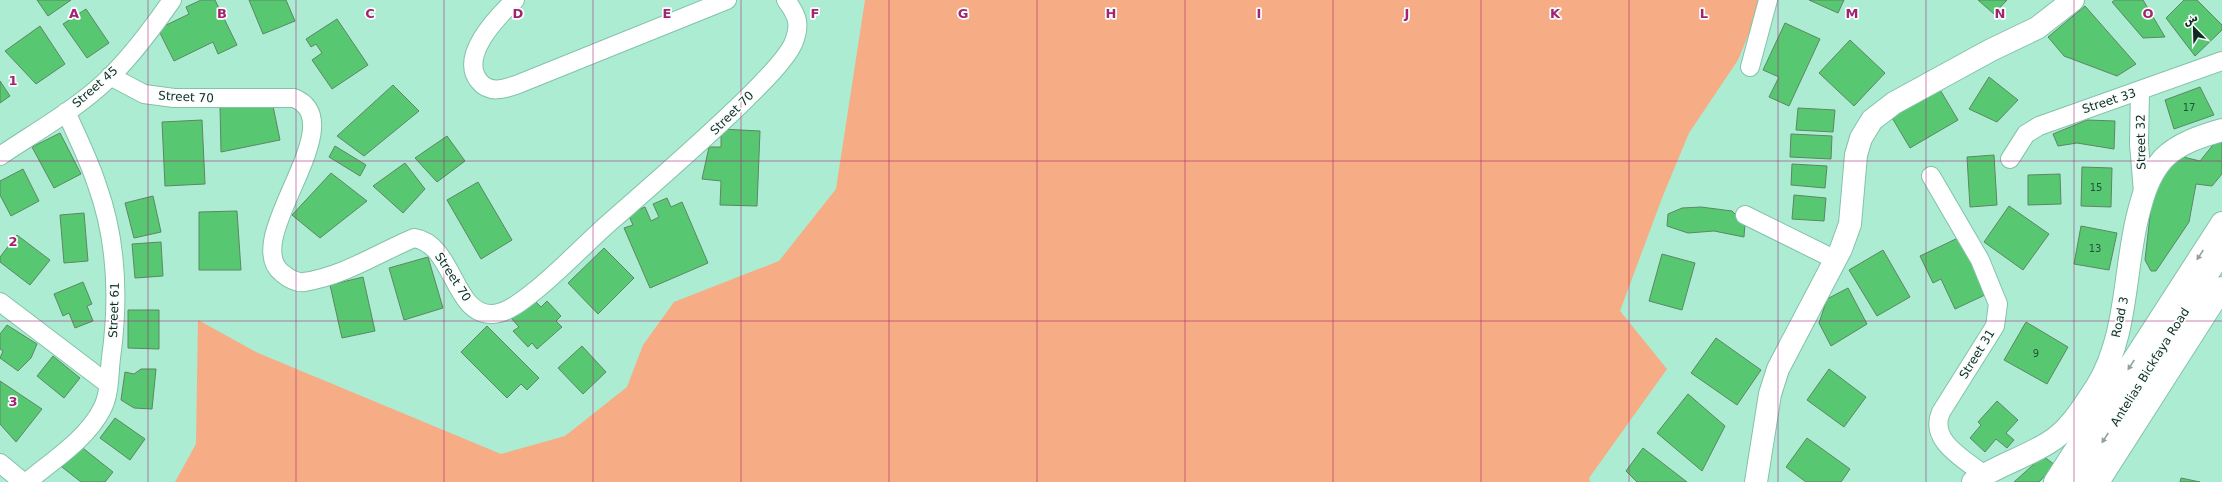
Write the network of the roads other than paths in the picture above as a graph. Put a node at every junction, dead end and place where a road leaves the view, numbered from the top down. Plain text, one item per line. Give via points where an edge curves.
1 (172, 0) edge
2 (515, 0) edge
3 (727, 0) edge
4 (786, 0) edge
5 (1768, 0) edge
6 (2073, 0) edge
7 (2222, 61) edge
8 (1750, 67) dead end
9 (110, 76) junction
10 (2140, 91) junction
11 (66, 112) junction
12 (2222, 130) edge
13 (0, 156) edge
14 (2010, 159) dead end
15 (1931, 176) dead end
16 (2143, 192) junction
17 (1745, 215) dead end
18 (2222, 223) edge
19 (2222, 251) edge
20 (1836, 260) junction
21 (2222, 288) edge
22 (2222, 295) edge
23 (0, 302) edge
24 (108, 384) junction
25 (0, 463) edge
26 (1761, 476) edge
27 (1979, 478) edge
28 (23, 482) edge
29 (27, 482) edge
30 (2055, 482) edge
31 (2076, 482) edge
32 (2098, 482) edge
33 (2116, 482) edge

1 - 9 street, Street 45 via 155,25
2 - 3 street via 493,23 475,53 475,76 489,89 516,85
4 - 9 street, Street 70 via 798,20 798,28 792,45 772,73 704,140 608,224 558,272 503,312 493,314 484,314 470,305 438,254 422,239 414,238 342,272 303,282 291,280 280,272 275,266 272,249 312,131 312,114 306,103 294,98 280,97 196,99 144,94
5 - 8 street
6 - 20 main road via 2037,28 1894,103 1872,120 1861,138 1856,155 1850,224
7 - 10 street, Street 33
9 - 11 street, Street 45
10 - 14 street, Street 33 via 2040,126 2026,134
10 - 16 street, Street 32 via 2139,144
11 - 13 street, Street 45
11 - 24 street, Street 61 via 98,185 114,251 117,302
12 - 16 main road, Road 3 via 2191,140 2170,153 2156,169
15 - 27 street, Street 31 via 1980,260 1998,304 1995,326 1941,412 1937,426 1942,439
16 - 27 main road, Road 3 via 2132,240 2123,307 2112,350 2097,385 2072,421 2049,443
17 - 20 street
18 -> 30 main road
19 -> 31 main road, Antelias Bickfaya Road
20 - 26 main road via 1778,369 1767,412
21 - 32 main road
22 - 33 main road via 2195,352
23 - 24 street
24 - 29 street, Street 61 via 103,408 92,426
25 - 28 street

